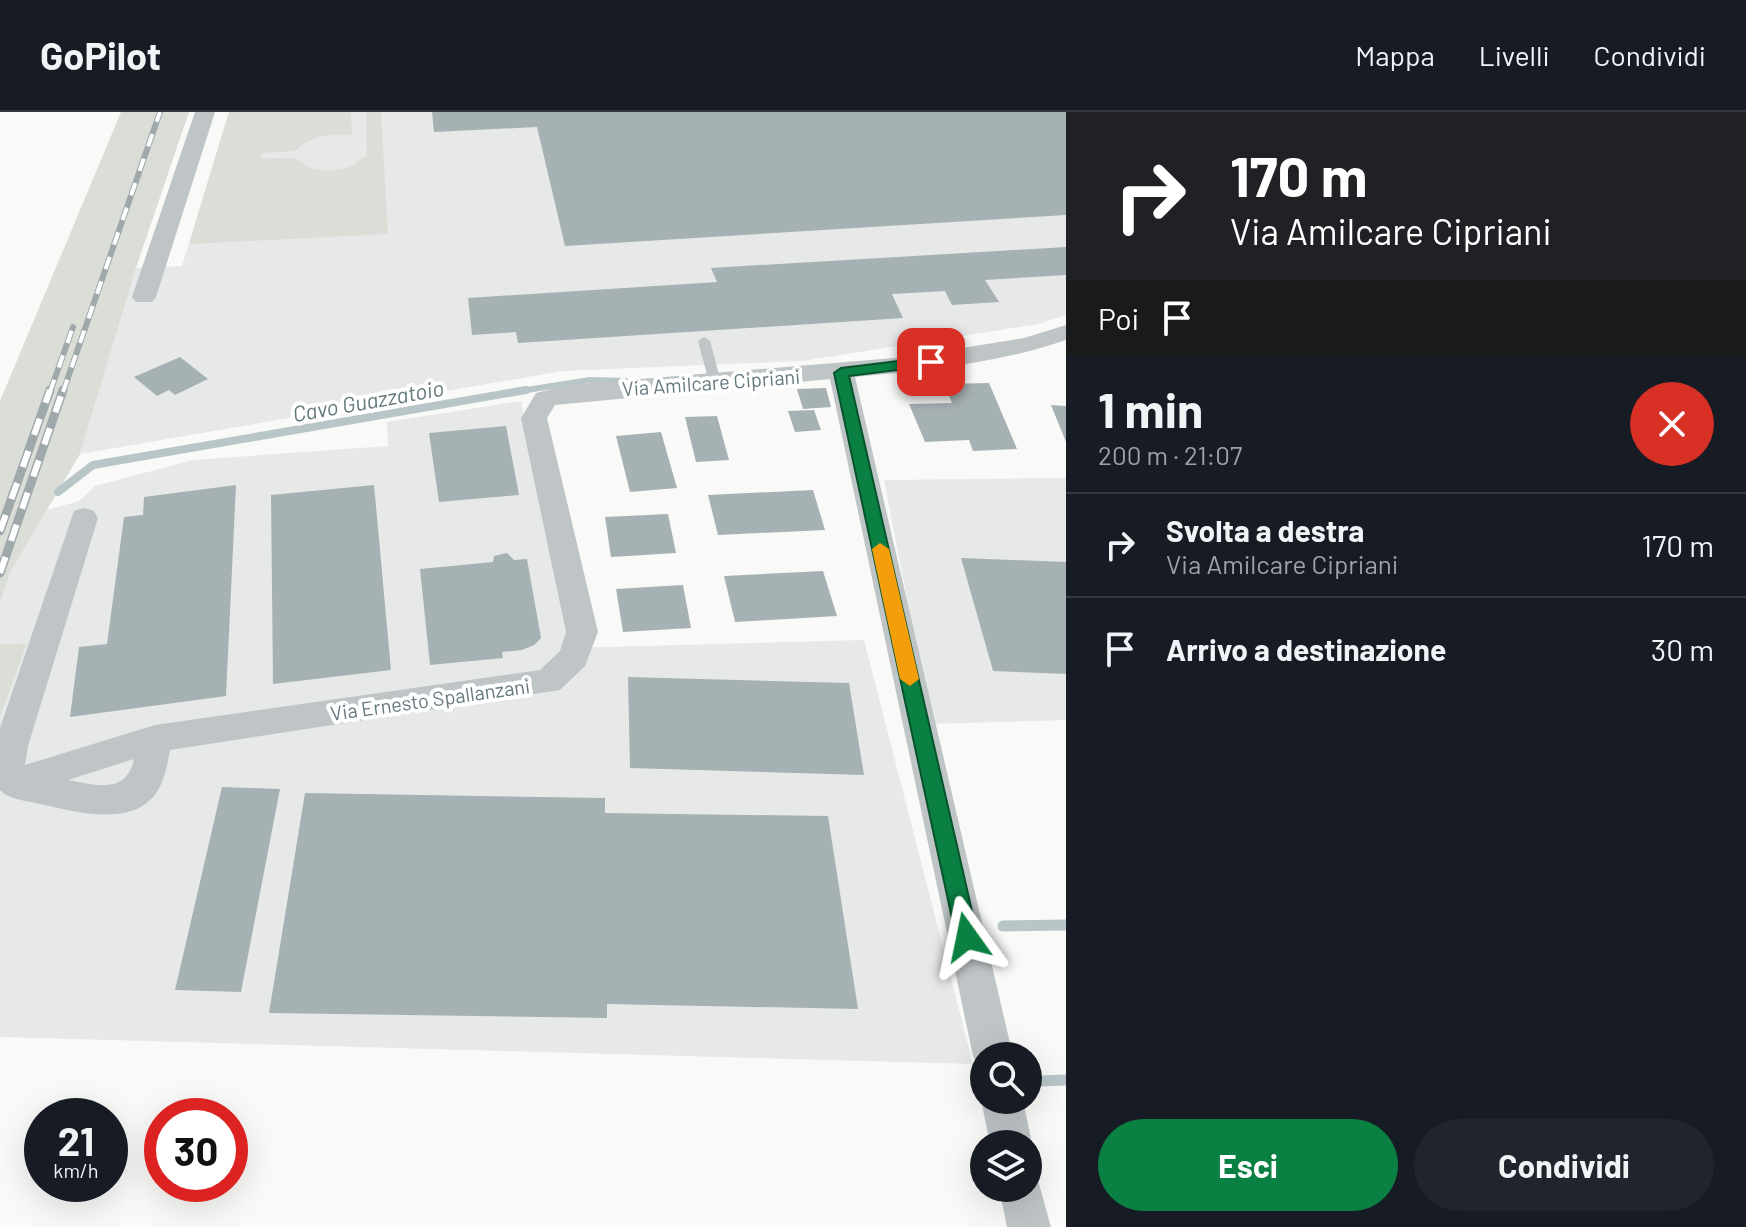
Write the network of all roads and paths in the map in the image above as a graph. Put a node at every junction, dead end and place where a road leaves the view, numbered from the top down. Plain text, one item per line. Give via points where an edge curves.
1 (205, 112) edge
2 (144, 297) dead end
3 (1066, 332) edge
4 (704, 341) dead end
5 (841, 373) junction
6 (715, 382) junction
7 (545, 399) joint
8 (84, 518) dead end
9 (155, 739) junction
10 (14, 783) junction
11 (990, 1042) edge
12 (1024, 1202) edge
13 (1029, 1227) edge

1 - 2 street
3 - 5 street, Via Amilcare Cipriani via 983,355
4 - 6 lane
5 - 6 street, Via Amilcare Cipriani
5 - 11 street
6 - 7 street, Via Amilcare Cipriani
7 - 9 street, Via Ernesto Spallanzani via 534,418 582,632 574,657 549,681
8 - 10 street via 7,761
9 - 10 street, Via Ernesto Spallanzani
9 - 10 street via 147,775 130,796 103,799
12 - 13 street

